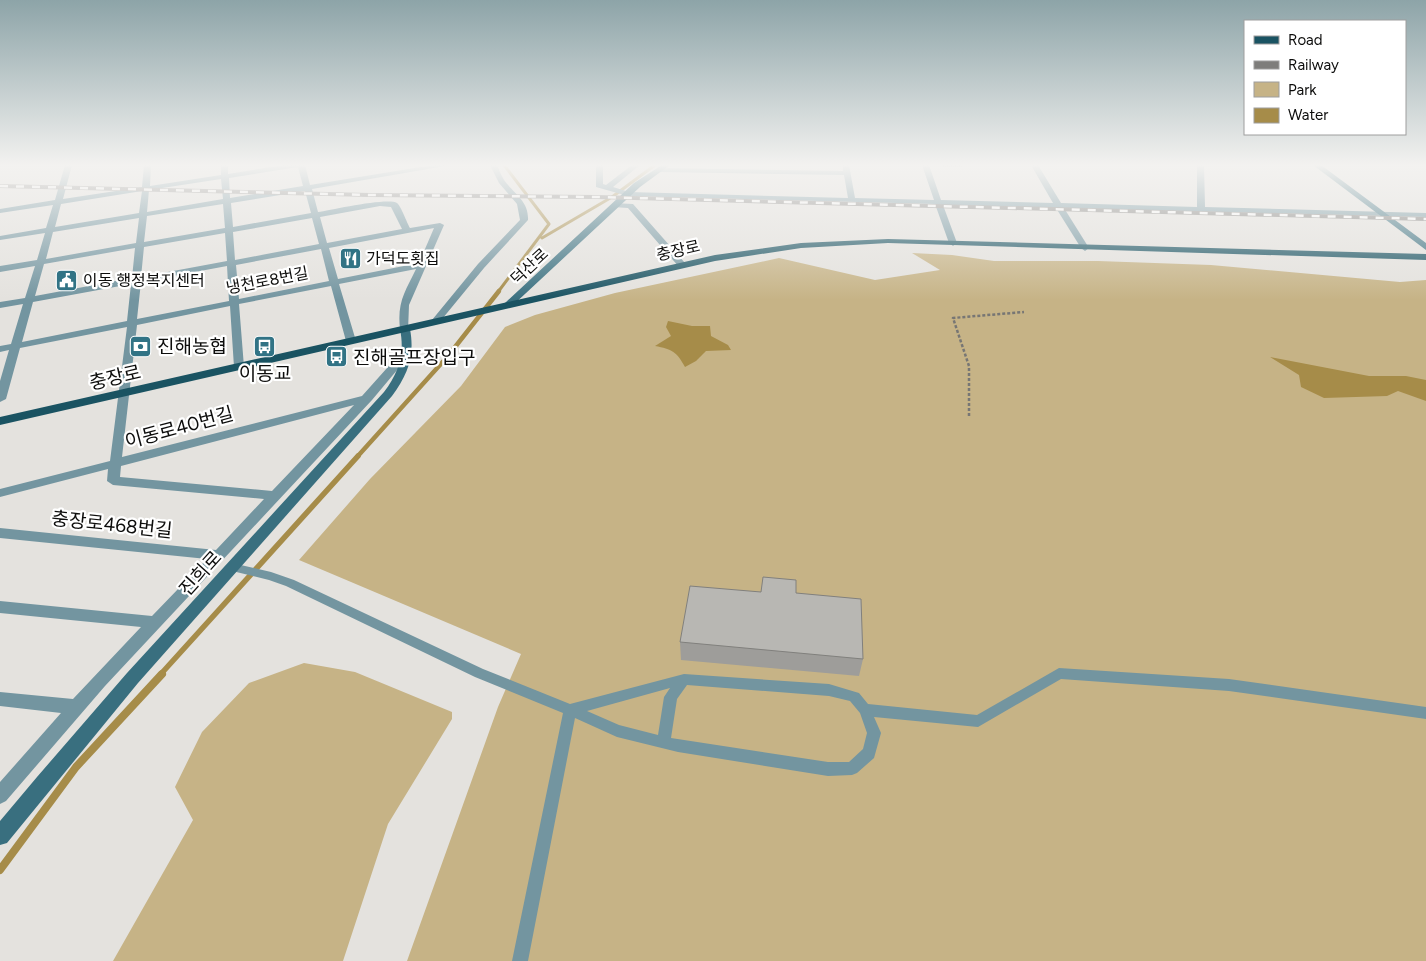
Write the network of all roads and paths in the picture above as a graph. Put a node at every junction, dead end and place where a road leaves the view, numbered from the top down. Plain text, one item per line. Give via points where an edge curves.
1 (57, 210) edge
2 (143, 210) edge
3 (176, 210) edge
4 (229, 210) edge
5 (314, 210) edge
6 (342, 210) edge
7 (396, 210) edge
8 (523, 210) edge
9 (611, 210) edge
10 (633, 210) edge
11 (941, 210) edge
12 (1062, 210) edge
13 (1196, 210) edge
14 (1201, 210) joint
15 (1376, 210) edge
16 (1380, 213) junction
17 (315, 214) junction
18 (142, 215) junction
19 (1426, 215) edge
20 (230, 229) junction
21 (51, 230) junction
22 (407, 231) junction
23 (0, 238) edge
24 (953, 243) junction
25 (140, 245) junction
26 (324, 246) junction
27 (1426, 247) edge
28 (1085, 248) junction
29 (1426, 257) edge
30 (41, 262) junction
31 (232, 263) junction
32 (422, 265) junction
33 (682, 266) junction
34 (0, 269) edge
35 (136, 280) junction
36 (335, 282) junction
37 (30, 300) junction
38 (234, 302) junction
39 (0, 305) edge
40 (508, 305) junction
41 (1024, 312) dead end
42 (438, 321) junction
43 (132, 322) junction
44 (406, 329) junction
45 (351, 341) junction
46 (16, 346) junction
47 (0, 349) edge
48 (408, 351) junction
49 (239, 367) junction
50 (125, 393) junction
51 (368, 398) junction
52 (0, 399) edge
53 (969, 416) dead end
54 (0, 421) edge
55 (116, 463) junction
56 (0, 493) edge
57 (275, 496) junction
58 (0, 533) edge
59 (219, 555) junction
60 (237, 568) junction
61 (0, 607) edge
62 (156, 622) junction
63 (684, 679) junction
64 (0, 699) edge
65 (77, 706) junction
66 (570, 710) junction
67 (865, 710) junction
68 (1426, 713) edge
69 (664, 742) junction
70 (0, 794) edge
71 (0, 836) edge
72 (520, 961) edge

1 - 21 street
2 - 18 street
3 - 18 street
4 - 20 street
5 - 17 street
6 - 17 street
7 - 22 street
8 - 42 street via 524,220 475,273
9 - 40 street, 덕산로
10 - 33 street
11 - 24 street
12 - 28 street
13 - 14 street
14 - 16 street
15 - 16 street
16 - 19 street
16 - 27 street
17 - 20 street
17 - 26 street
18 - 21 street
18 - 25 street
20 - 25 street
20 - 31 street
21 - 23 street
21 - 30 street
22 - 26 street
22 - 32 street via 440,225
24 - 28 main road, 충장로
24 - 33 main road, 충장로 via 828,243 763,250
25 - 30 street
25 - 35 street
26 - 31 street
26 - 36 street
28 - 29 main road, 충장로
30 - 34 street
30 - 37 street
31 - 35 street
31 - 38 street
32 - 36 street, 냉천로8번길
32 - 44 street via 404,305
33 - 40 main road, 충장로
35 - 37 street
35 - 43 street
36 - 38 street, 냉천로8번길
36 - 45 street
37 - 39 street
37 - 46 street
38 - 43 street, 냉천로8번길
38 - 49 street
40 - 42 main road, 충장로
41 - 53 path via 953,318 969,366
42 - 44 main road, 충장로
43 - 46 street, 냉천로8번길
43 - 50 street
44 - 45 main road, 충장로
44 - 48 street, 진희로
45 - 49 main road, 충장로
46 - 47 street, 냉천로8번길
46 - 52 street
48 - 51 street
48 - 60 street, 진희로 via 402,372 388,393
49 - 50 main road, 충장로
50 - 54 main road, 충장로
50 - 55 street
51 - 55 street, 이동로40번길
51 - 57 street
55 - 56 street, 이동로40번길
55 - 57 street via 113,481
57 - 59 street
58 - 59 street, 충장로468번길
59 - 62 street
60 - 66 lane via 290,583 479,673
60 - 71 street, 진희로 via 142,665 48,774
61 - 62 street
62 - 65 street
63 - 66 lane
63 - 67 lane via 829,690 854,697
63 - 69 lane via 671,697
64 - 65 street
65 - 70 street
66 - 69 lane via 617,731
66 - 72 lane
67 - 68 lane via 978,721 1060,673 1229,685
67 - 69 lane via 874,733 869,752 852,768 828,769

